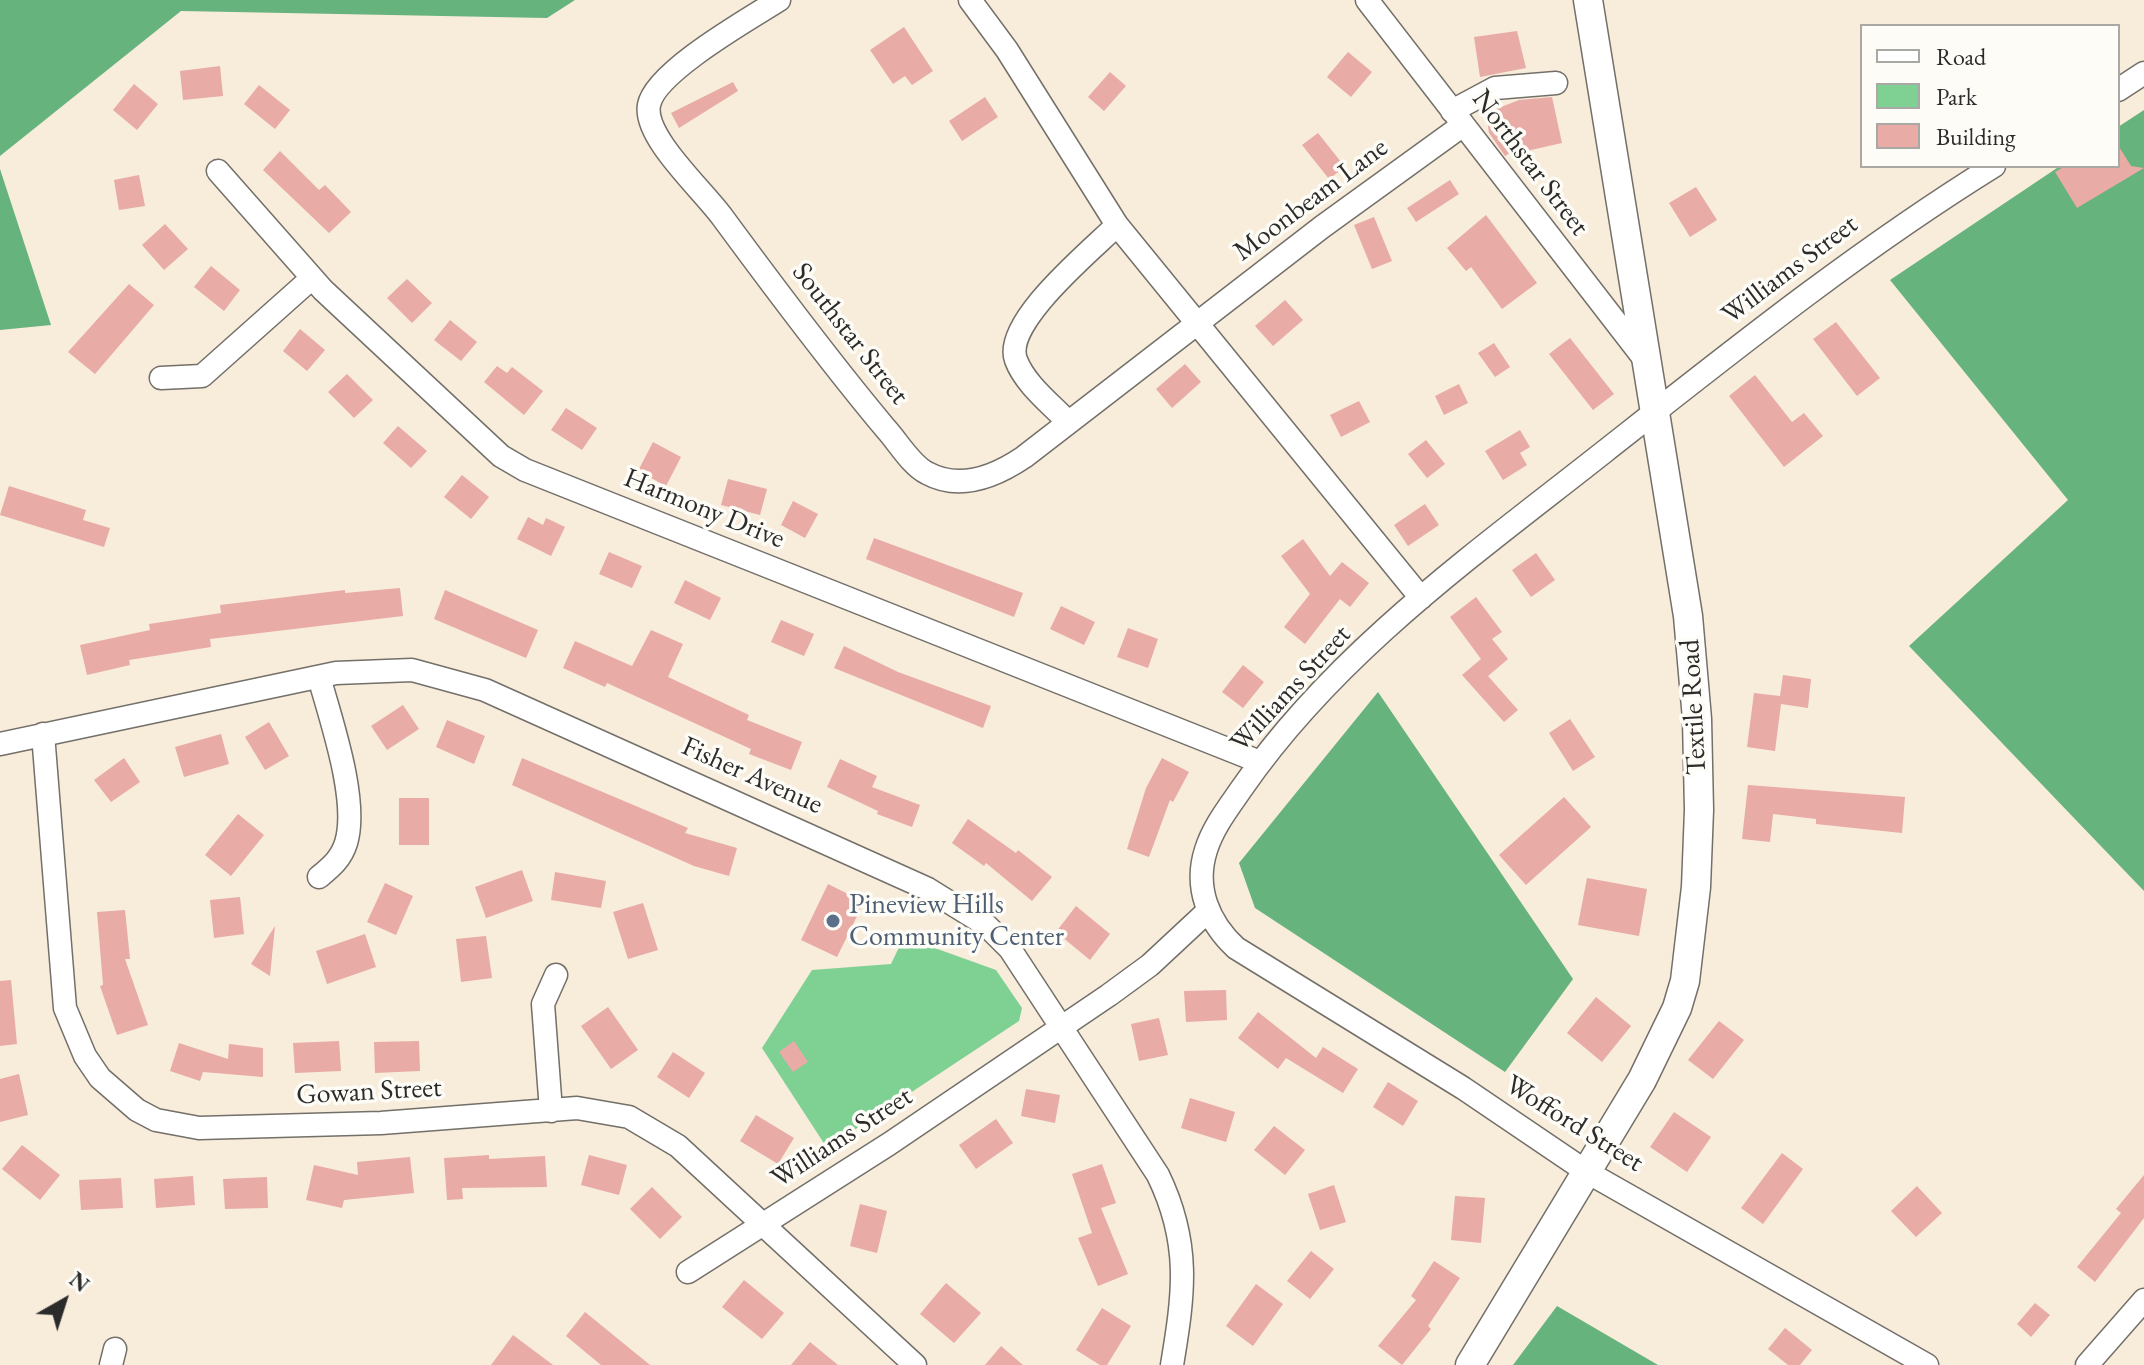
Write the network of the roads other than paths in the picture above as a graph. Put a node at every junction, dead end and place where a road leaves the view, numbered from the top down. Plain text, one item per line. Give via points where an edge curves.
1 (779, 0) edge
2 (970, 0) edge
3 (1367, 0) edge
4 (1588, 0) edge
5 (2144, 73) edge
6 (1556, 83) dead end
7 (2120, 89) edge
8 (1458, 118) junction
9 (1991, 168) edge
10 (218, 171) dead end
11 (1117, 225) junction
12 (312, 278) junction
13 (1196, 324) junction
14 (1647, 362) junction
15 (161, 378) dead end
16 (1655, 412) junction
17 (1068, 422) junction
18 (1421, 598) junction
19 (319, 677) junction
20 (43, 734) junction
21 (0, 744) edge
22 (1260, 762) junction
23 (319, 877) dead end
24 (1208, 911) junction
25 (556, 975) dead end
26 (1062, 1027) junction
27 (551, 1111) junction
28 (1587, 1172) junction
29 (764, 1225) junction
30 (688, 1272) dead end
31 (2144, 1300) edge
32 (915, 1365) edge
33 (1172, 1365) edge
34 (1470, 1365) edge
35 (1927, 1365) edge
36 (2087, 1365) edge

1 - 17 street, Southstar Street via 663,80 649,101 654,135 702,188 873,413 928,474 967,481 998,473
2 - 11 street
3 - 8 street, Northstar Street
4 - 14 street, Textile Road
5 - 7 street
6 - 8 street, Moonbeam Lane via 1495,88
8 - 13 street, Moonbeam Lane
8 - 14 street, Northstar Street
9 - 16 street, Williams Street via 1874,244
10 - 12 street, Harmony Drive
11 - 13 street
11 - 17 street via 1043,297 1014,345 1025,376
12 - 15 street via 202,376
12 - 22 street, Harmony Drive via 501,456 525,470
13 - 17 street, Southstar Street
13 - 18 street
14 - 16 street, Textile Road
16 - 18 street, Williams Street
16 - 28 street, Textile Road via 1695,680 1699,810 1693,925 1677,1008
18 - 22 street, Williams Street via 1319,695
19 - 20 street, Fisher Avenue
19 - 23 street via 350,814 338,861
19 - 26 street, Fisher Avenue via 374,669 450,677 928,889 959,905 1010,949
20 - 21 street, Fisher Avenue
20 - 27 street, Gowan Street via 65,1008 100,1078 137,1110 156,1120 199,1128
22 - 24 street, Williams Street via 1206,849 1202,888
24 - 26 street, Williams Street via 1150,965
24 - 28 street, Wofford Street via 1236,948 1463,1088
25 - 27 street via 543,1004
26 - 29 street, Williams Street
26 - 33 street, Fisher Avenue via 1158,1175 1173,1210 1184,1267
27 - 29 street, Gowan Street via 604,1110 629,1117 678,1146
28 - 34 street, Textile Road
28 - 35 street, Wofford Street
29 - 30 street, Williams Street
29 - 32 street, Gowan Street
31 - 36 street

